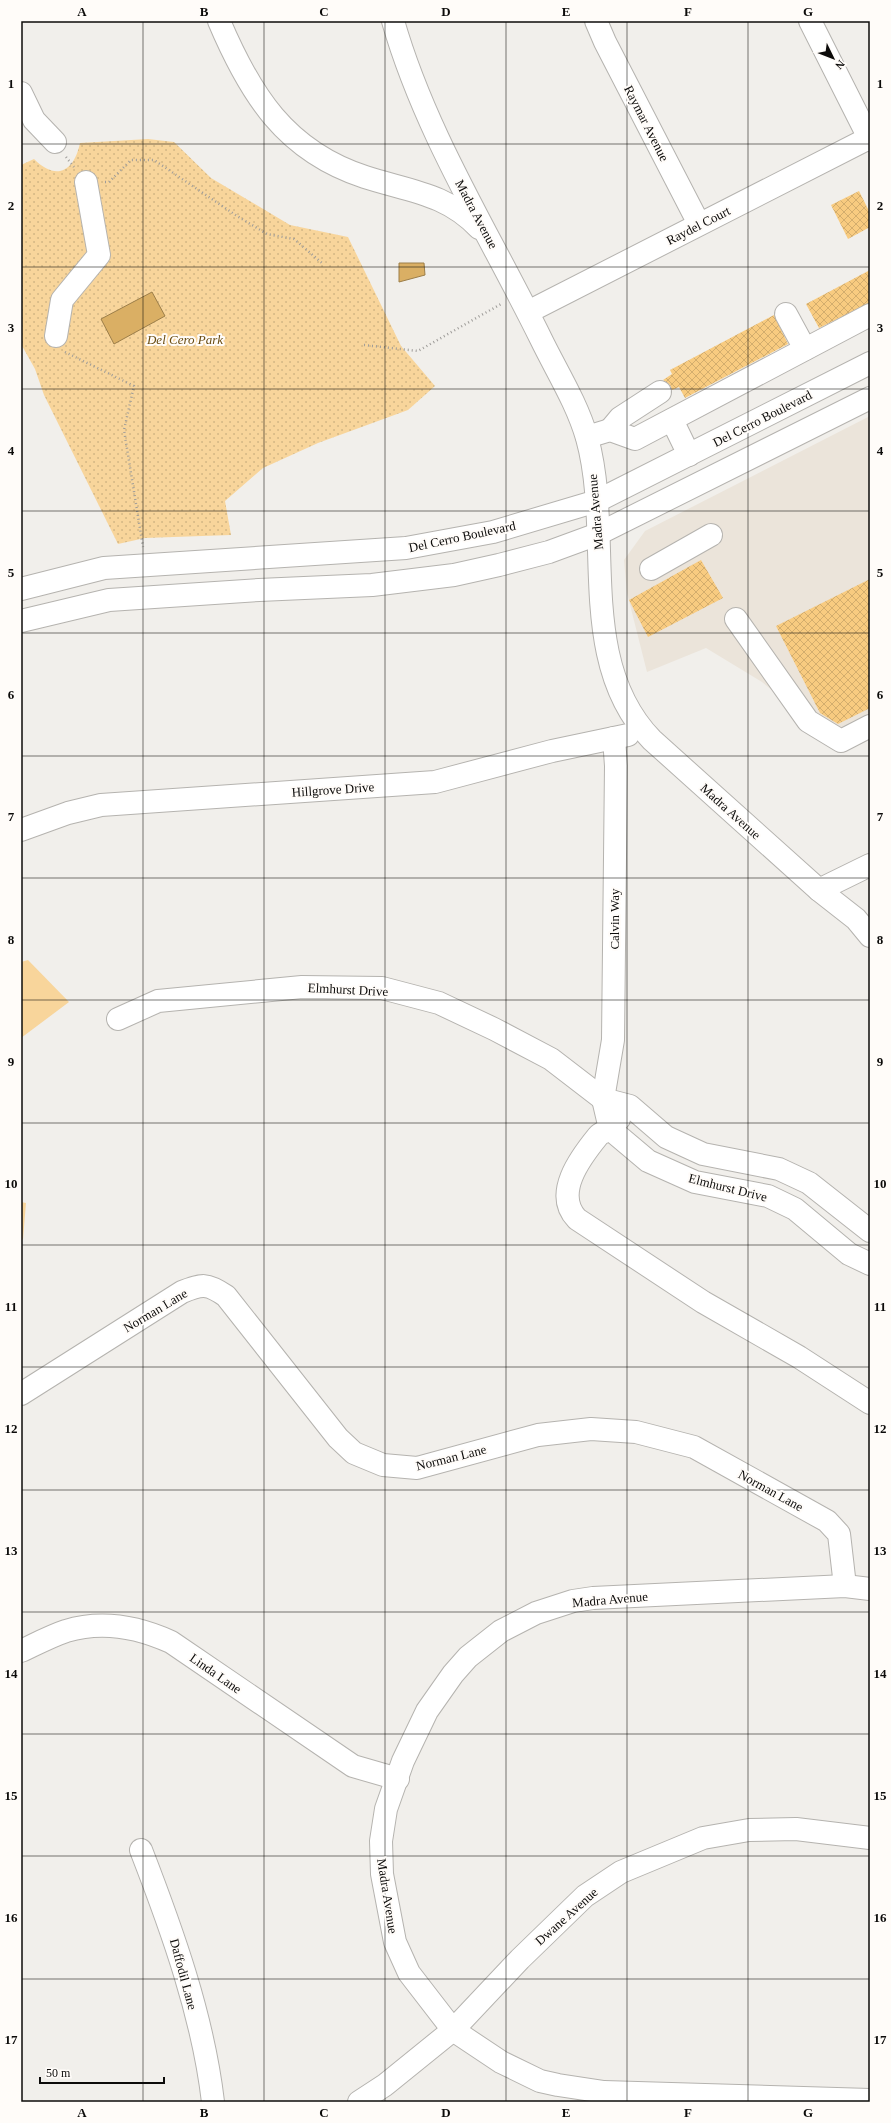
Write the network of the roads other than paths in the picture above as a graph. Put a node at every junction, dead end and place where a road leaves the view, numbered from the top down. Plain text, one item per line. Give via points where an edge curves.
1 (219, 21) edge
2 (393, 21) edge
3 (596, 21) edge
4 (810, 21) edge
5 (21, 93) edge
6 (869, 139) edge
7 (55, 142) road end
8 (86, 182) road end
9 (699, 224) junction
10 (492, 241) junction
11 (528, 312) junction
12 (786, 314) dead end
13 (870, 315) edge
14 (56, 336) road end
15 (805, 349) junction
16 (870, 363) edge
17 (660, 392) dead end
18 (870, 398) edge
19 (672, 420) junction
20 (610, 430) junction
21 (587, 437) junction
22 (689, 456) junction
23 (597, 501) junction
24 (598, 534) junction
25 (711, 535) dead end
26 (651, 569) dead end
27 (21, 589) edge
28 (736, 619) dead end
29 (21, 621) edge
30 (870, 726) edge
31 (643, 731) junction
32 (614, 738) junction
33 (21, 830) edge
34 (870, 865) edge
35 (819, 890) junction
36 (870, 936) edge
37 (118, 1019) dead end
38 (603, 1099) junction
39 (630, 1106) junction
40 (610, 1129) junction
41 (870, 1231) edge
42 (870, 1264) edge
43 (21, 1394) edge
44 (870, 1403) edge
45 (845, 1586) junction
46 (870, 1589) edge
47 (21, 1651) edge
48 (398, 1779) junction
49 (870, 1838) edge
50 (141, 1850) dead end
51 (453, 2030) junction
52 (870, 2100) edge
53 (213, 2102) edge
54 (359, 2102) edge

1 - 10 street via 256,94 271,115 305,145 344,169 439,199 458,209
2 - 10 street, Madra Avenue via 436,135
3 - 9 street, Raymar Avenue
4 - 6 street
5 - 7 street via 34,120
6 - 9 street, Raydel Court
8 - 14 street via 99,255 62,300
9 - 11 street, Raydel Court
10 - 11 street, Madra Avenue
11 - 21 street, Madra Avenue via 576,409
12 - 15 street
13 - 15 street
15 - 19 street
16 - 22 street, Del Cerro Boulevard
17 - 20 street via 620,418
18 - 24 street
19 - 20 street via 635,439
19 - 22 street
20 - 21 street
21 - 23 street, Madra Avenue
22 - 23 street, Del Cerro Boulevard
23 - 24 street, Madra Avenue
23 - 27 street, Del Cerro Boulevard via 493,532 406,548 104,568
24 - 29 street via 549,552 432,578 372,585 109,600
24 - 31 street, Madra Avenue via 602,617 613,673 629,711
25 - 26 street
28 - 30 street via 808,721 841,741
31 - 32 street, Hillgrove Drive
31 - 35 street, Madra Avenue
32 - 33 street, Hillgrove Drive via 552,751 435,782 101,805 68,813
32 - 38 street, Calvin Way via 616,766 613,1040
34 - 35 street
35 - 36 street, Madra Avenue via 856,919
37 - 38 street, Elmhurst Drive via 158,1001 302,987 382,988 439,1003 494,1028 551,1059
38 - 39 street, Elmhurst Drive
38 - 40 street
39 - 40 street
39 - 41 street, Elmhurst Drive via 666,1137 704,1154 779,1169 809,1183
40 - 42 street, Elmhurst Drive via 648,1161 696,1182 768,1196 795,1209 849,1254
40 - 44 street via 599,1135 575,1169 567,1195 572,1214 703,1302 799,1357
43 - 45 street, Norman Lane via 182,1292 200,1285 214,1288 226,1296 338,1438 354,1453 383,1465 417,1468 538,1435 591,1429 636,1432 700,1451 827,1521 839,1534
45 - 46 street, Madra Avenue
45 - 48 street, Madra Avenue via 593,1598 573,1601 536,1613 485,1642 453,1674 428,1711 403,1761
47 - 48 street, Linda Lane via 66,1631 84,1627 121,1626 156,1635 172,1642 353,1766
48 - 51 street, Madra Avenue via 386,1809 381,1841 382,1874 395,1942 409,1973
49 - 51 street, Dwane Avenue via 796,1829 749,1830 704,1838 621,1872 585,1896 520,1959
50 - 53 street, Daffodil Lane via 176,1940 209,2070
51 - 52 street, Madra Avenue via 500,2062 530,2077 558,2085 604,2092
51 - 54 street, Dwane Avenue via 385,2085

